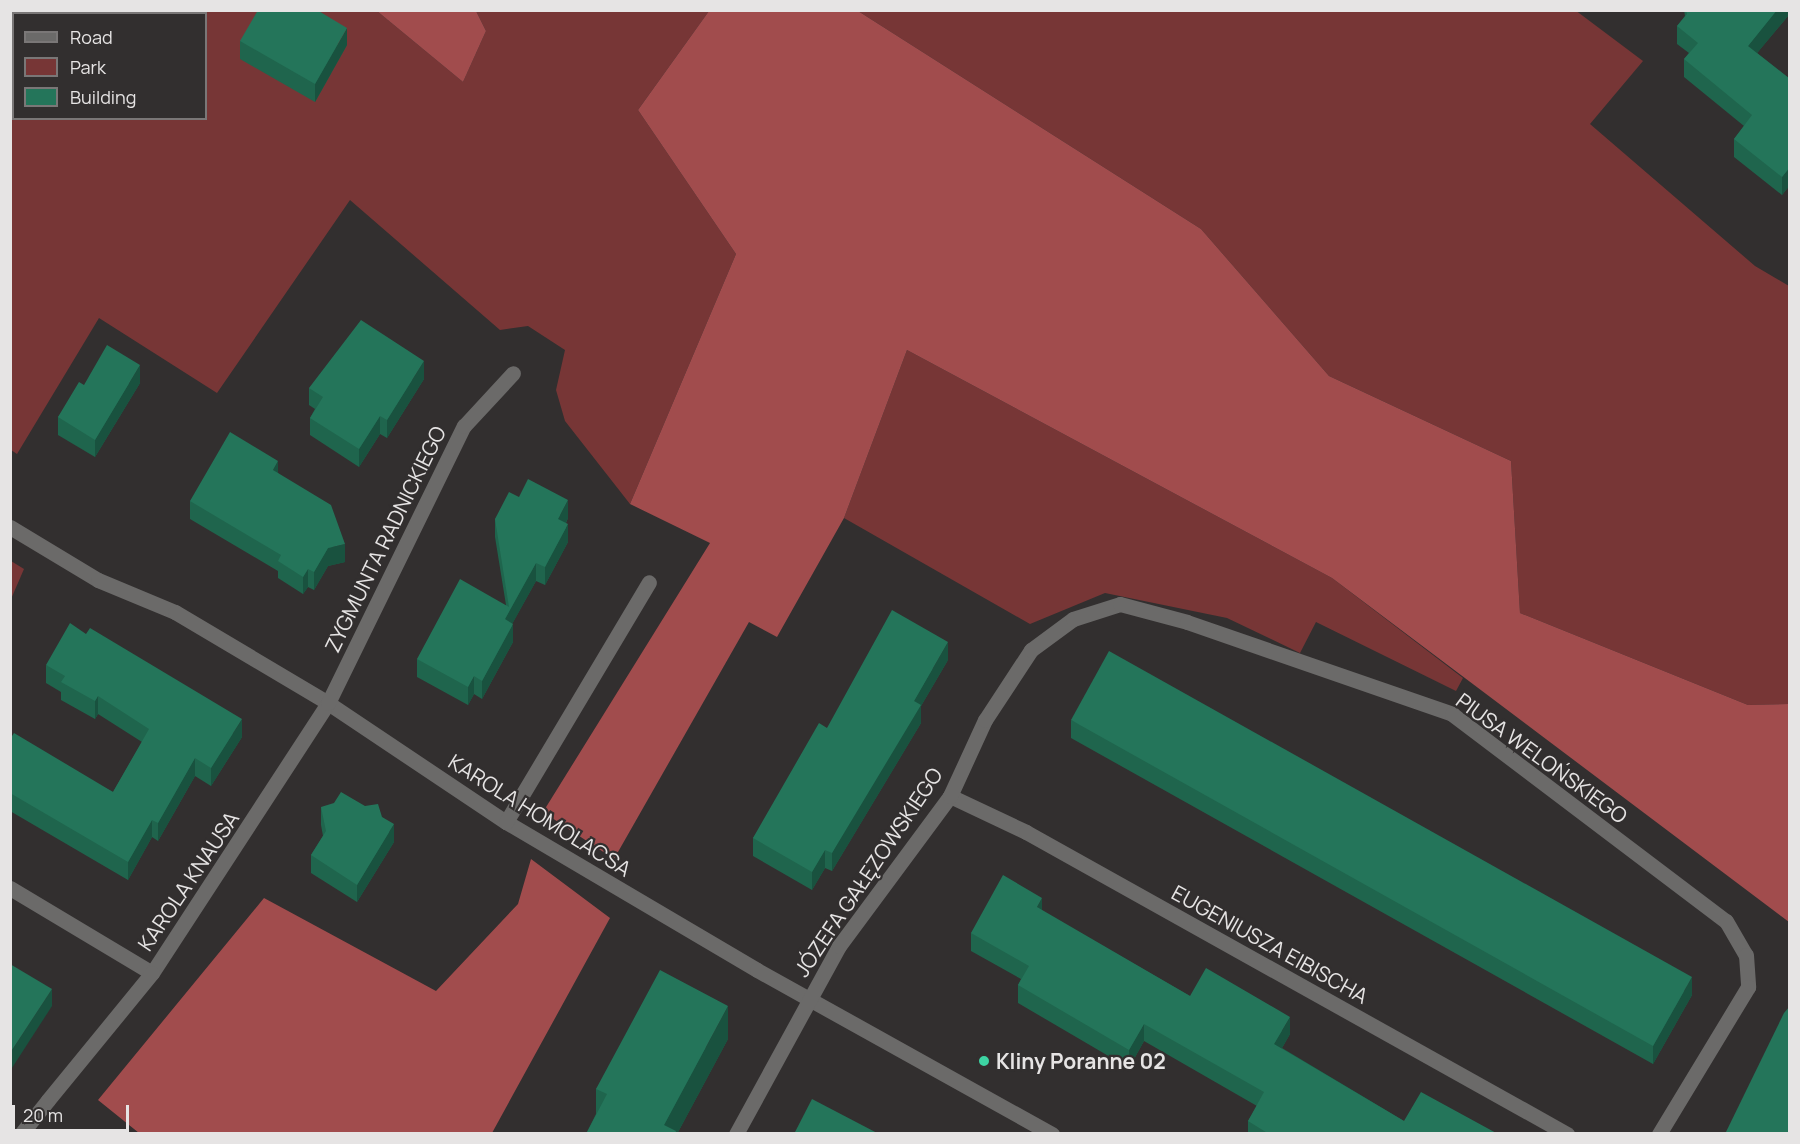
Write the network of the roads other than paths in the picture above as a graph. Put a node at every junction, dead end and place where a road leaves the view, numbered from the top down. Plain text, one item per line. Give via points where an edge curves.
1 (513, 373) dead end
2 (10, 527) edge
3 (649, 582) dead end
4 (1073, 620) joint
5 (328, 703) junction
6 (950, 796) junction
7 (506, 822) junction
8 (10, 888) edge
9 (152, 973) junction
10 (808, 998) junction
11 (21, 1134) edge
12 (736, 1134) edge
13 (1052, 1134) edge
14 (1567, 1134) edge
15 (1659, 1134) edge

1 - 5 street, ZYGMUNTA RADNICKIEGO via 464,426
2 - 5 street, KAROLA HOMOLACSA via 98,580 175,612
3 - 7 street
4 - 6 street, JÓZEFA GAŁĘZOWSKIEGO via 1031,650 985,720
4 - 15 street, PIUSA WELOŃSKIEGO via 1120,604 1188,622 1452,714 1726,921 1746,955 1748,987
5 - 7 street, KAROLA HOMOLACSA
5 - 9 street, KAROLA KNAUSA via 176,943
6 - 10 street, JÓZEFA GAŁĘZOWSKIEGO via 839,946
6 - 14 street, EUGENIUSZA EIBISCHA via 1037,837
7 - 10 street, KAROLA HOMOLACSA
8 - 9 street, KAROLA KNAUSA
9 - 11 street
10 - 12 street, JÓZEFA GAŁĘZOWSKIEGO
10 - 13 street, KAROLA HOMOLACSA

